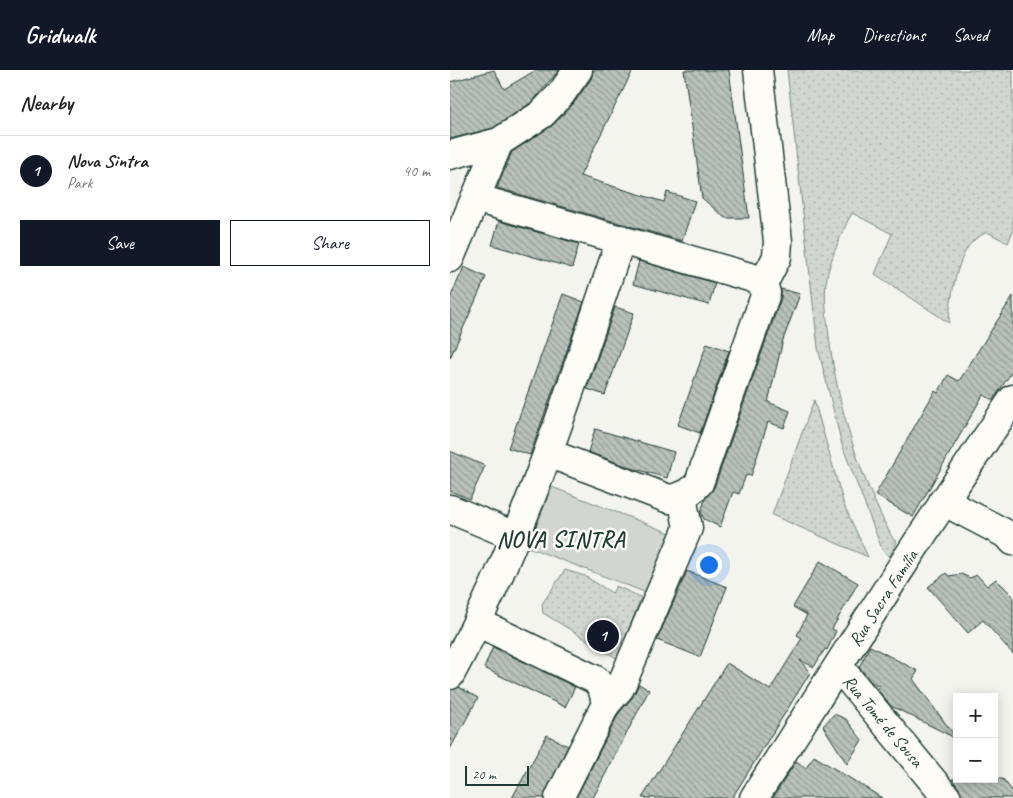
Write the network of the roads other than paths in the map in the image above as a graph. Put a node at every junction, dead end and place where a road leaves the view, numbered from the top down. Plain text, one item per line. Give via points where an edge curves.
1 (578, 70) edge
2 (758, 70) edge
3 (500, 142) junction
4 (450, 155) edge
5 (475, 198) junction
6 (621, 239) junction
7 (450, 258) edge
8 (763, 284) junction
9 (1013, 399) edge
10 (548, 453) junction
11 (682, 497) junction
12 (943, 501) junction
13 (450, 509) edge
14 (517, 537) junction
15 (1013, 541) edge
16 (478, 622) junction
17 (838, 666) junction
18 (450, 675) edge
19 (606, 704) junction
20 (559, 798) edge
21 (754, 798) edge
22 (947, 798) edge

1 - 3 street via 542,114
2 - 8 street via 778,241 777,257
3 - 4 street
3 - 5 street
5 - 6 street
5 - 7 street
6 - 8 street via 753,278
6 - 10 street
8 - 11 street via 764,302 700,483
9 - 12 street, Rua Sacra Família
10 - 11 street via 669,499
10 - 14 street
11 - 19 street via 688,528 620,688
12 - 15 street via 1008,535
12 - 17 street, Rua Sacra Família
13 - 14 street
14 - 16 street
16 - 18 street
16 - 19 street via 596,680 603,690
17 - 21 street, Rua Sacra Família
17 - 22 street, Rua Tomé de Sousa
19 - 20 street

